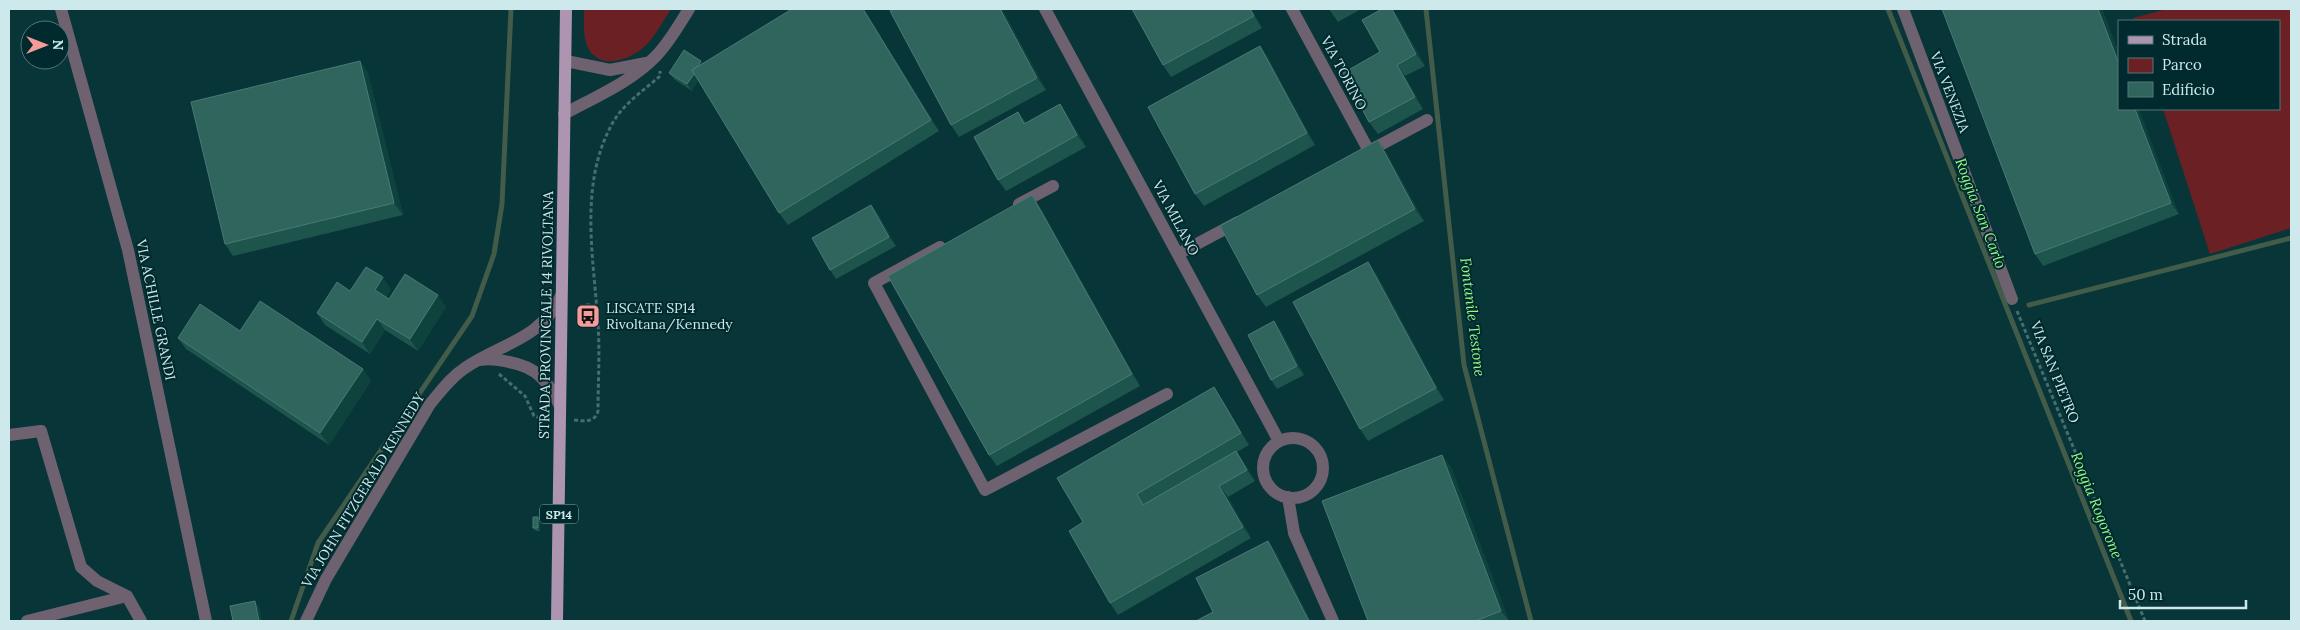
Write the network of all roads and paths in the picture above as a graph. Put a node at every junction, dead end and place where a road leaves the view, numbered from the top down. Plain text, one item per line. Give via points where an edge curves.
1 (61, 9) edge
2 (566, 9) edge
3 (689, 9) edge
4 (1045, 9) edge
5 (1292, 9) edge
6 (1903, 9) edge
7 (664, 48) junction
8 (566, 61) junction
9 (648, 63) junction
10 (564, 114) junction
11 (1427, 120) dead end
12 (1369, 151) junction
13 (1352, 161) edge
14 (1053, 186) dead end
15 (1011, 209) edge
16 (1248, 217) edge
17 (951, 241) edge
18 (1178, 254) junction
19 (561, 296) junction
20 (2012, 299) joint
21 (476, 361) junction
22 (497, 372) dead end
23 (1167, 394) dead end
24 (560, 406) junction
25 (560, 420) junction
26 (9, 435) edge
27 (1280, 441) junction
28 (1288, 497) junction
29 (128, 596) junction
30 (27, 621) edge
31 (141, 621) edge
32 (206, 621) edge
33 (306, 621) edge
34 (557, 621) edge
35 (1333, 621) edge
36 (2145, 621) edge

1 - 32 street, VIA ACHILLE GRANDI via 128,250
2 - 8 main road, STRADA PROVINCIALE 14 RIVOLTANA / SP14
3 - 7 street
4 - 18 street, VIA MILANO
5 - 12 street, VIA TORINO
6 - 20 street, VIA VENEZIA
7 - 9 street
7 - 25 path via 660,76 616,118 608,131 594,175 592,242 598,325 597,417
8 - 9 street via 610,70
8 - 10 main road, STRADA PROVINCIALE 14 RIVOLTANA / SP14
9 - 10 street via 630,77
10 - 19 main road, STRADA PROVINCIALE 14 RIVOLTANA / SP14
11 - 12 street
12 - 13 street
14 - 15 street
16 - 18 street
17 - 23 street via 874,282 985,490
18 - 27 street, VIA MILANO
19 - 21 street, VIA JOHN FITZGERALD KENNEDY via 554,312 540,327
19 - 24 main road, STRADA PROVINCIALE 14 RIVOLTANA / SP14
20 - 36 path, VIA SAN PIETRO
21 - 24 street via 493,359 530,367 546,379
21 - 33 street, VIA JOHN FITZGERALD KENNEDY via 456,374 430,404 326,579
22 - 25 path via 525,396 536,418
24 - 25 main road, STRADA PROVINCIALE 14 RIVOLTANA / SP14
25 - 34 main road, STRADA PROVINCIALE 14 RIVOLTANA / SP14
26 - 29 street via 42,431 80,567 97,581
27 - 28 street via 1266,455 1264,474 1271,488
27 - 28 street via 1294,437 1308,441 1319,452 1324,466 1321,480 1312,492 1298,498
28 - 35 street via 1294,533
29 - 30 street
29 - 31 street

